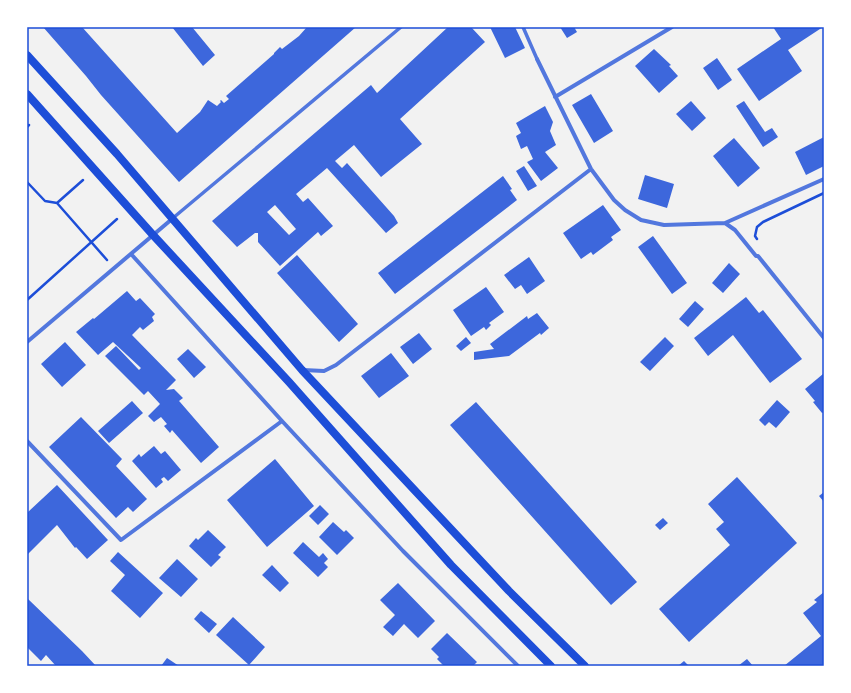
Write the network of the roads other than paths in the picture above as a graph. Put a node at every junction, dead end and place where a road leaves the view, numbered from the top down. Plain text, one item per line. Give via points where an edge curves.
1 (401, 27) edge
2 (523, 27) edge
3 (672, 27) edge
4 (27, 55) edge
5 (537, 58) joint
6 (27, 94) edge
7 (555, 97) junction
8 (591, 169) junction
9 (824, 180) edge
10 (172, 219) junction
11 (725, 223) junction
12 (153, 236) junction
13 (131, 254) junction
14 (824, 338) edge
15 (27, 342) edge
16 (302, 370) junction
17 (282, 421) junction
18 (27, 441) edge
19 (518, 666) edge
20 (551, 666) edge
21 (585, 666) edge

1 - 10 street
2 - 5 street
3 - 7 street
4 - 10 main road
5 - 7 street
6 - 12 main road
7 - 8 street
8 - 11 street via 614,200 624,210 641,220 664,225
8 - 16 street via 336,365 324,371
9 - 11 street
10 - 12 street
10 - 16 main road
11 - 14 street via 735,230 758,256
12 - 13 street
12 - 20 main road via 290,382 451,565
13 - 15 street
13 - 17 street
16 - 21 main road via 489,570
17 - 18 street via 121,540
17 - 19 street via 403,551

